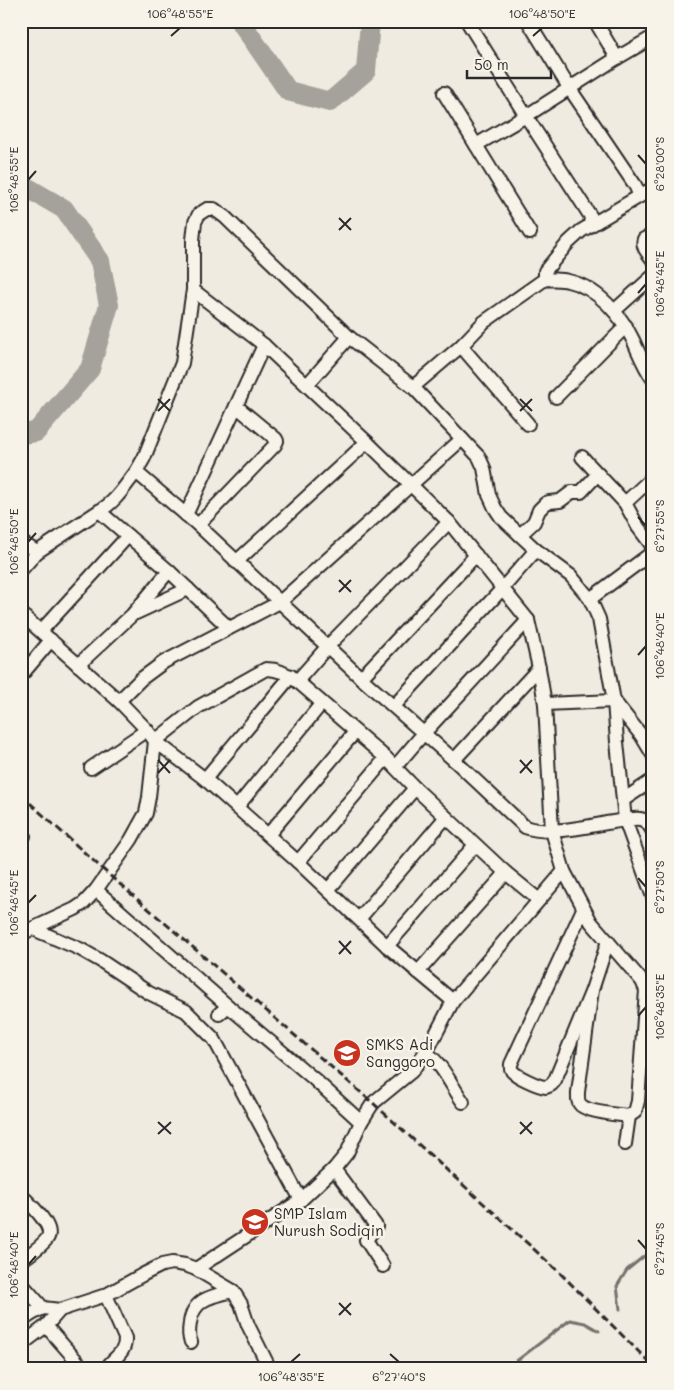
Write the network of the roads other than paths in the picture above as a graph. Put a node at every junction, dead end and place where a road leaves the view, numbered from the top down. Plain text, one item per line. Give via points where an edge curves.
1 (467, 21) edge
2 (528, 21) edge
3 (595, 21) edge
4 (653, 37) edge
5 (617, 58) junction
6 (570, 89) junction
7 (444, 94) dead end
8 (526, 116) junction
9 (476, 145) junction
10 (590, 225) junction
11 (530, 233) dead end
12 (653, 235) edge
13 (653, 260) edge
14 (653, 276) edge
15 (545, 279) junction
16 (193, 290) junction
17 (614, 310) junction
18 (626, 326) junction
19 (349, 337) junction
20 (264, 345) junction
21 (461, 346) junction
22 (651, 373) edge
23 (307, 385) junction
24 (413, 387) junction
25 (556, 397) dead end
26 (236, 406) junction
27 (528, 424) dead end
28 (462, 439) junction
29 (367, 442) junction
30 (582, 457) dead end
31 (136, 472) junction
32 (598, 474) junction
33 (653, 477) edge
34 (410, 486) junction
35 (625, 503) junction
36 (98, 511) junction
37 (186, 515) junction
38 (448, 522) junction
39 (198, 525) junction
40 (520, 535) junction
41 (128, 536) junction
42 (21, 542) edge
43 (653, 548) edge
44 (536, 550) junction
45 (37, 552) junction
46 (653, 552) edge
47 (476, 555) junction
48 (236, 562) junction
49 (21, 570) edge
50 (169, 571) junction
51 (188, 589) junction
52 (502, 589) junction
53 (590, 599) junction
54 (280, 602) junction
55 (21, 614) edge
56 (132, 615) junction
57 (528, 620) junction
58 (229, 628) junction
59 (41, 631) junction
60 (51, 640) junction
61 (328, 646) junction
62 (78, 665) junction
63 (539, 668) junction
64 (24, 672) dead end
65 (294, 678) junction
66 (361, 678) junction
67 (119, 701) junction
68 (614, 701) junction
69 (322, 703) junction
70 (545, 704) junction
71 (394, 706) junction
72 (355, 732) junction
73 (424, 733) junction
74 (151, 735) junction
75 (653, 755) edge
76 (454, 760) junction
77 (390, 763) junction
78 (91, 768) dead end
79 (205, 779) junction
80 (653, 780) edge
81 (415, 788) junction
82 (623, 800) junction
83 (237, 807) junction
84 (446, 817) junction
85 (625, 820) junction
86 (552, 831) junction
87 (653, 832) edge
88 (268, 835) junction
89 (475, 844) junction
90 (298, 862) junction
91 (564, 871) junction
92 (506, 874) junction
93 (96, 890) junction
94 (328, 890) junction
95 (653, 897) edge
96 (539, 900) junction
97 (583, 909) junction
98 (359, 919) junction
99 (27, 932) edge
100 (608, 941) junction
101 (387, 946) junction
102 (418, 972) junction
103 (592, 990) junction
104 (453, 1001) junction
105 (426, 1052) junction
106 (463, 1102) dead end
107 (629, 1116) junction
108 (361, 1122) junction
109 (624, 1144) dead end
110 (334, 1169) junction
111 (21, 1195) edge
112 (301, 1200) junction
113 (21, 1261) edge
114 (383, 1266) dead end
115 (196, 1269) junction
116 (21, 1283) edge
117 (234, 1291) junction
118 (106, 1295) junction
119 (21, 1304) edge
120 (43, 1308) junction
121 (60, 1310) junction
122 (26, 1319) edge
123 (46, 1326) junction
124 (190, 1342) dead end
125 (21, 1345) edge
126 (78, 1367) edge
127 (106, 1369) edge
128 (270, 1369) edge

1 - 8 street
2 - 6 street
3 - 5 street
4 - 5 street
5 - 6 street
6 - 8 street
6 - 10 street via 635,185 645,193
7 - 9 street
8 - 9 street
8 - 10 street via 591,217
9 - 11 street
10 - 15 street via 568,243 545,271
12 - 13 street via 642,242
14 - 17 street
15 - 17 street via 569,281 585,287
15 - 21 street via 484,322
16 - 19 street via 195,222 199,214 214,209
16 - 20 street
16 - 31 street via 182,363
17 - 18 street
18 - 22 street
18 - 25 street
19 - 23 street
19 - 24 street
20 - 23 street
20 - 26 street
21 - 24 street
21 - 27 street
23 - 29 street
24 - 28 street
26 - 37 street
26 - 39 street via 277,442
28 - 34 street
28 - 40 street via 480,457 495,508
29 - 34 street
29 - 48 street
30 - 32 street
31 - 36 street via 118,495
31 - 37 street
32 - 35 street
32 - 40 street via 581,492 572,492 560,501 546,503 534,522
33 - 35 street
34 - 38 street
34 - 54 street
35 - 43 street
36 - 41 street
36 - 45 street
37 - 39 street
38 - 47 street
38 - 61 street
39 - 48 street
40 - 44 street
41 - 50 street
41 - 59 street
42 - 45 street
44 - 52 street
44 - 53 street via 571,576
45 - 49 street
46 - 53 street
47 - 52 street
47 - 66 street
48 - 54 street
50 - 51 street
50 - 56 street
51 - 56 street
51 - 58 street
52 - 57 street
52 - 71 street
53 - 68 street via 599,619
54 - 58 street
54 - 61 street
55 - 59 street
56 - 62 street
57 - 63 street
57 - 73 street
58 - 67 street via 164,662
59 - 60 street
60 - 62 street
60 - 64 street
61 - 65 street
61 - 66 street
62 - 67 street
63 - 70 street
63 - 76 street
65 - 69 street
65 - 74 street via 277,669 266,670
65 - 79 street
66 - 71 street
67 - 74 street
68 - 70 street
68 - 75 street
68 - 82 street
69 - 72 street
69 - 83 street
70 - 86 street
71 - 73 street
72 - 77 street
72 - 88 street
73 - 76 street
73 - 77 street
74 - 78 street
74 - 79 street
74 - 93 street via 146,813
76 - 86 street via 525,827
77 - 81 street
77 - 90 street
79 - 83 street
80 - 82 street
81 - 84 street
81 - 94 street
82 - 85 street
83 - 88 street
84 - 89 street
84 - 98 street
85 - 86 street
85 - 87 street via 641,819
85 - 95 street
86 - 91 street
88 - 90 street
89 - 92 street
89 - 101 street
90 - 94 street
91 - 96 street
91 - 97 street
92 - 96 street
92 - 102 street
93 - 99 street via 75,909
93 - 108 street via 224,1010 314,1079
94 - 98 street
96 - 104 street
97 - 100 street
97 - 103 street via 511,1064 512,1071 540,1086 552,1085
98 - 101 street
99 - 112 street via 80,949 150,993 186,1011 204,1028 214,1039
100 - 103 street
100 - 107 street via 646,990 638,1101 635,1112
101 - 102 street
102 - 104 street
103 - 107 street via 578,1100 581,1106 589,1109
104 - 105 street
105 - 106 street via 441,1066
105 - 108 street via 412,1071 373,1103
107 - 109 street
108 - 110 street
110 - 112 street
110 - 114 street via 376,1226 366,1240
111 - 113 street via 44,1220 50,1235
112 - 115 street
115 - 117 street
115 - 118 street via 179,1264 162,1265
116 - 120 street
117 - 124 street via 199,1303 193,1310
117 - 128 street
118 - 121 street
118 - 127 street via 125,1344
119 - 122 street
120 - 121 street
120 - 122 street
121 - 123 street
123 - 125 street
123 - 126 street

